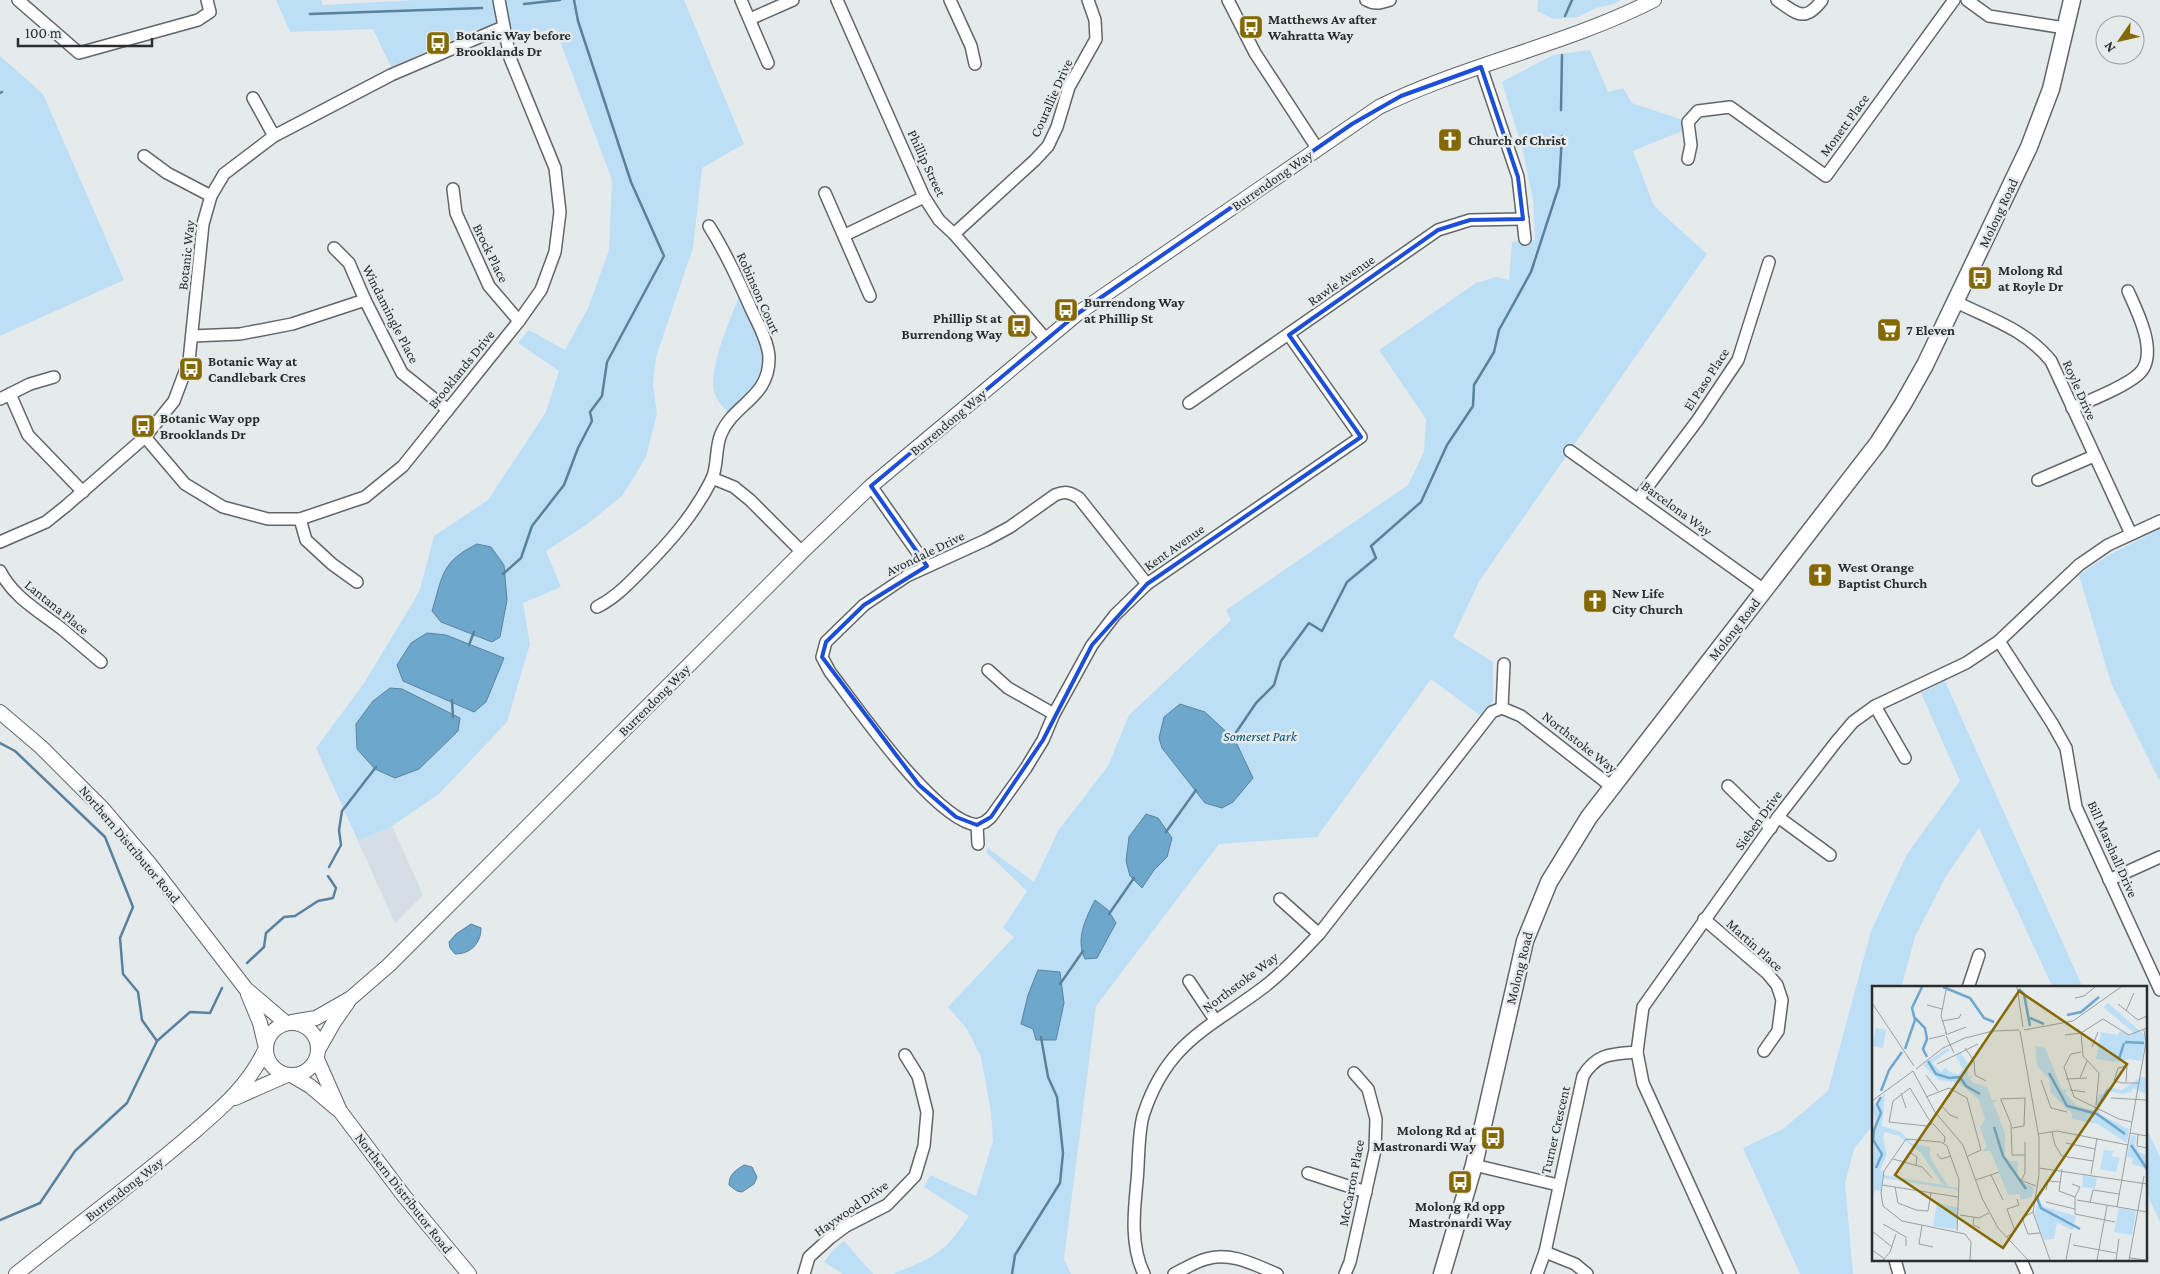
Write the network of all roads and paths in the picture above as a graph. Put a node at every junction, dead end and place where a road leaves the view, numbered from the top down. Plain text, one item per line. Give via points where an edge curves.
1 (18, 0) edge
2 (207, 0) edge
3 (499, 0) edge
4 (741, 0) edge
5 (792, 0) edge
6 (837, 0) edge
7 (950, 0) edge
8 (1088, 0) edge
9 (1228, 0) edge
10 (1366, 0) edge
11 (1390, 0) edge
12 (1654, 0) edge
13 (1778, 0) edge
14 (1822, 0) edge
15 (1954, 0) edge
16 (1967, 0) edge
17 (2072, 0) edge
18 (750, 19) junction
19 (503, 27) junction
20 (2065, 28) junction
21 (768, 62) dead end
22 (975, 64) dead end
23 (1481, 67) junction
24 (254, 98) dead end
25 (274, 136) junction
26 (1317, 148) junction
27 (144, 156) dead end
28 (1688, 159) dead end
29 (452, 189) dead end
30 (825, 193) dead end
31 (211, 196) junction
32 (924, 197) junction
33 (1522, 219) junction
34 (710, 226) dead end
35 (954, 234) junction
36 (845, 235) junction
37 (1525, 239) dead end
38 (334, 248) dead end
39 (1770, 262) dead end
40 (2128, 291) dead end
41 (870, 296) dead end
42 (365, 300) junction
43 (1956, 302) junction
44 (519, 321) junction
45 (1289, 334) junction
46 (192, 336) junction
47 (1046, 339) junction
48 (54, 377) dead end
49 (5, 397) edge
50 (1189, 403) dead end
51 (2072, 408) junction
52 (448, 410) junction
53 (145, 437) junction
54 (1570, 451) dead end
55 (2094, 456) junction
56 (712, 478) junction
57 (2038, 480) dead end
58 (872, 486) junction
59 (83, 492) junction
60 (1639, 498) junction
61 (300, 518) junction
62 (2160, 521) edge
63 (2131, 534) junction
64 (0, 542) edge
65 (802, 552) junction
66 (927, 566) junction
67 (0, 571) edge
68 (357, 582) dead end
69 (1147, 584) junction
70 (1764, 590) junction
71 (597, 607) dead end
72 (1999, 641) junction
73 (101, 662) dead end
74 (1504, 664) dead end
75 (988, 670) dead end
76 (1875, 706) junction
77 (1502, 708) junction
78 (0, 712) edge
79 (1054, 714) junction
80 (1905, 758) dead end
81 (1612, 786) junction
82 (1728, 786) dead end
83 (1778, 818) junction
84 (977, 825) junction
85 (1771, 828) junction
86 (978, 844) dead end
87 (1830, 854) dead end
88 (2160, 857) edge
89 (2110, 880) junction
90 (1280, 899) dead end
91 (1704, 919) junction
92 (1319, 934) junction
93 (1979, 955) dead end
94 (1190, 981) dead end
95 (1969, 986) edge
96 (246, 989) junction
97 (2160, 990) edge
98 (351, 998) junction
99 (1215, 1020) junction
100 (289, 1023) junction
101 (265, 1047) junction
102 (1764, 1051) dead end
103 (1637, 1052) junction
104 (318, 1054) junction
105 (905, 1055) dead end
106 (1354, 1073) dead end
107 (290, 1076) junction
108 (230, 1101) junction
109 (340, 1111) junction
110 (1474, 1165) junction
111 (1308, 1173) dead end
112 (1558, 1185) junction
113 (1366, 1192) junction
114 (1545, 1252) junction
115 (16, 1274) edge
116 (469, 1274) edge
117 (804, 1274) edge
118 (1144, 1274) edge
119 (1174, 1274) edge
120 (1277, 1274) edge
121 (1345, 1274) edge
122 (1442, 1274) edge
123 (1537, 1274) edge
124 (1587, 1274) edge
125 (1730, 1274) edge

1 - 2 street via 79,53 198,20 210,12
3 - 19 street, Brooklands Drive
4 - 18 street
5 - 18 street
6 - 32 street, Phillip Street
7 - 22 street via 971,46
8 - 35 street, Courallie Drive via 1096,26 1096,39 1069,87 1048,146
9 - 26 street via 1254,53
10 - 11 street via 1380,4
12 - 23 main road, Burrendong Way via 1612,20
13 - 14 street via 1803,15 1815,9
15 - 28 street, Monett Place via 1826,176 1730,107 1698,110 1688,122 1691,145
16 - 20 street via 1989,16
17 - 20 highway, Molong Road
18 - 21 street
19 - 25 street, Botanic Way via 391,75
19 - 44 street, Brooklands Drive via 513,67 555,168 560,212 555,252 541,290
20 - 43 highway, Molong Road via 2051,88 2029,148
23 - 26 main road, Burrendong Way via 1386,103
23 - 33 street via 1518,176
24 - 25 street
25 - 31 street, Botanic Way via 224,174
26 - 47 main road, Burrendong Way via 1077,314
27 - 31 street via 167,174
29 - 44 street, Brock Place via 456,213 488,286
30 - 36 street
31 - 46 street, Botanic Way via 203,224
32 - 35 street, Phillip Street via 939,220
32 - 36 street
33 - 37 street
33 - 45 street, Rawle Avenue via 1470,220 1438,230
34 - 56 street, Robinson Court via 724,249 769,355 767,376 754,397 731,417 720,435
35 - 47 street, Phillip Street
36 - 41 street
38 - 42 street, Windamingle Place via 349,263
39 - 60 street, El Paso Place via 1738,360
40 - 51 street via 2142,323 2148,356 2143,369 2135,378
42 - 46 street via 292,324 240,334
42 - 52 street, Windamingle Place via 402,373
43 - 51 street, Royle Drive via 2022,334 2039,346 2052,361
43 - 70 highway, Molong Road via 1921,373 1878,444
44 - 52 street, Brooklands Drive
45 - 50 street, Rawle Avenue
45 - 69 street, Kent Avenue via 1360,437
46 - 53 street, Botanic Way via 189,361 174,401
47 - 58 main road, Burrendong Way
48 - 49 street via 30,384
49 - 59 street via 28,435
51 - 55 street, Royle Drive
52 - 61 street, Brooklands Drive via 403,466 366,497
53 - 59 street, Botanic Way
53 - 61 street, Brooklands Drive via 185,484 222,507 268,519
54 - 60 street, Barcelona Way
55 - 57 street
55 - 63 street, Royle Drive
56 - 65 street via 734,487 750,500
56 - 71 street, Robinson Court via 688,521 667,546 614,598
58 - 65 main road, Burrendong Way
58 - 66 street
59 - 64 street, Botanic Way via 46,522
60 - 70 street, Barcelona Way
61 - 68 street via 306,540
62 - 63 street, Sieben Drive
63 - 72 street, Sieben Drive via 2079,565
65 - 98 main road, Burrendong Way via 389,965
66 - 69 street, Avondale Drive via 1002,531 1055,495 1071,492 1086,506
66 - 84 street, Avondale Drive via 864,605 826,642 822,657 830,672 919,785 956,817
67 - 73 street, Lantana Place via 21,599
69 - 79 street, Kent Avenue via 1115,615 1092,645
70 - 81 highway, Molong Road
72 - 76 street, Sieben Drive via 1966,662
72 - 89 street, Bill Marshall Drive via 2066,748 2076,807
74 - 77 street
75 - 79 street via 1008,688
76 - 80 street
76 - 83 street, Sieben Drive via 1836,742
77 - 81 street, Northstoke Way via 1521,716
77 - 92 street, Northstoke Way via 1490,714
78 - 96 main road, Northern Distributor Road via 41,747 102,808
79 - 84 street, Kent Avenue via 1026,768 991,817
81 - 110 highway, Molong Road via 1568,849 1532,919
82 - 85 street
83 - 85 street, Sieben Drive
83 - 87 street
84 - 86 street
85 - 91 street, Sieben Drive
88 - 89 street
89 - 97 street, Bill Marshall Drive
90 - 92 street
91 - 102 street, Martin Place via 1777,985 1782,1000 1778,1031
91 - 103 street, Sieben Drive via 1643,1007
92 - 99 street, Northstoke Way via 1265,986
93 - 95 street
94 - 99 street
96 - 100 main road, Northern Distributor Road
96 - 101 main road, Northern Distributor Road via 260,1023
98 - 100 main road, Burrendong Way via 316,1018
98 - 104 main road, Burrendong Way
99 - 118 street, Northstoke Way via 1191,1038 1162,1072 1143,1114 1133,1222
100 - 101 main road via 273,1030
100 - 104 main road via 304,1026 312,1032
101 - 107 main road via 271,1066 277,1072
101 - 108 main road, Burrendong Way via 257,1067
103 - 112 street, Turner Crescent via 1605,1055 1590,1064 1583,1076
103 - 125 street, Sieben Drive via 1644,1083
104 - 107 main road via 308,1070
104 - 109 main road, Northern Distributor Road
105 - 117 street, Haywood Drive via 918,1076 927,1112 924,1146 915,1176 886,1205 830,1238 809,1257
106 - 113 street, McCarron Place via 1368,1090 1376,1119 1375,1150
107 - 108 main road, Burrendong Way via 257,1087
107 - 109 main road, Northern Distributor Road via 310,1086
108 - 115 main road, Burrendong Way via 150,1170
109 - 116 main road, Northern Distributor Road via 404,1196
110 - 112 street
110 - 122 highway, Molong Road
111 - 113 street
112 - 114 street, Turner Crescent
113 - 121 street, McCarron Place
114 - 123 street, Turner Crescent
114 - 124 street via 1576,1264
119 - 120 street via 1206,1259 1223,1256

